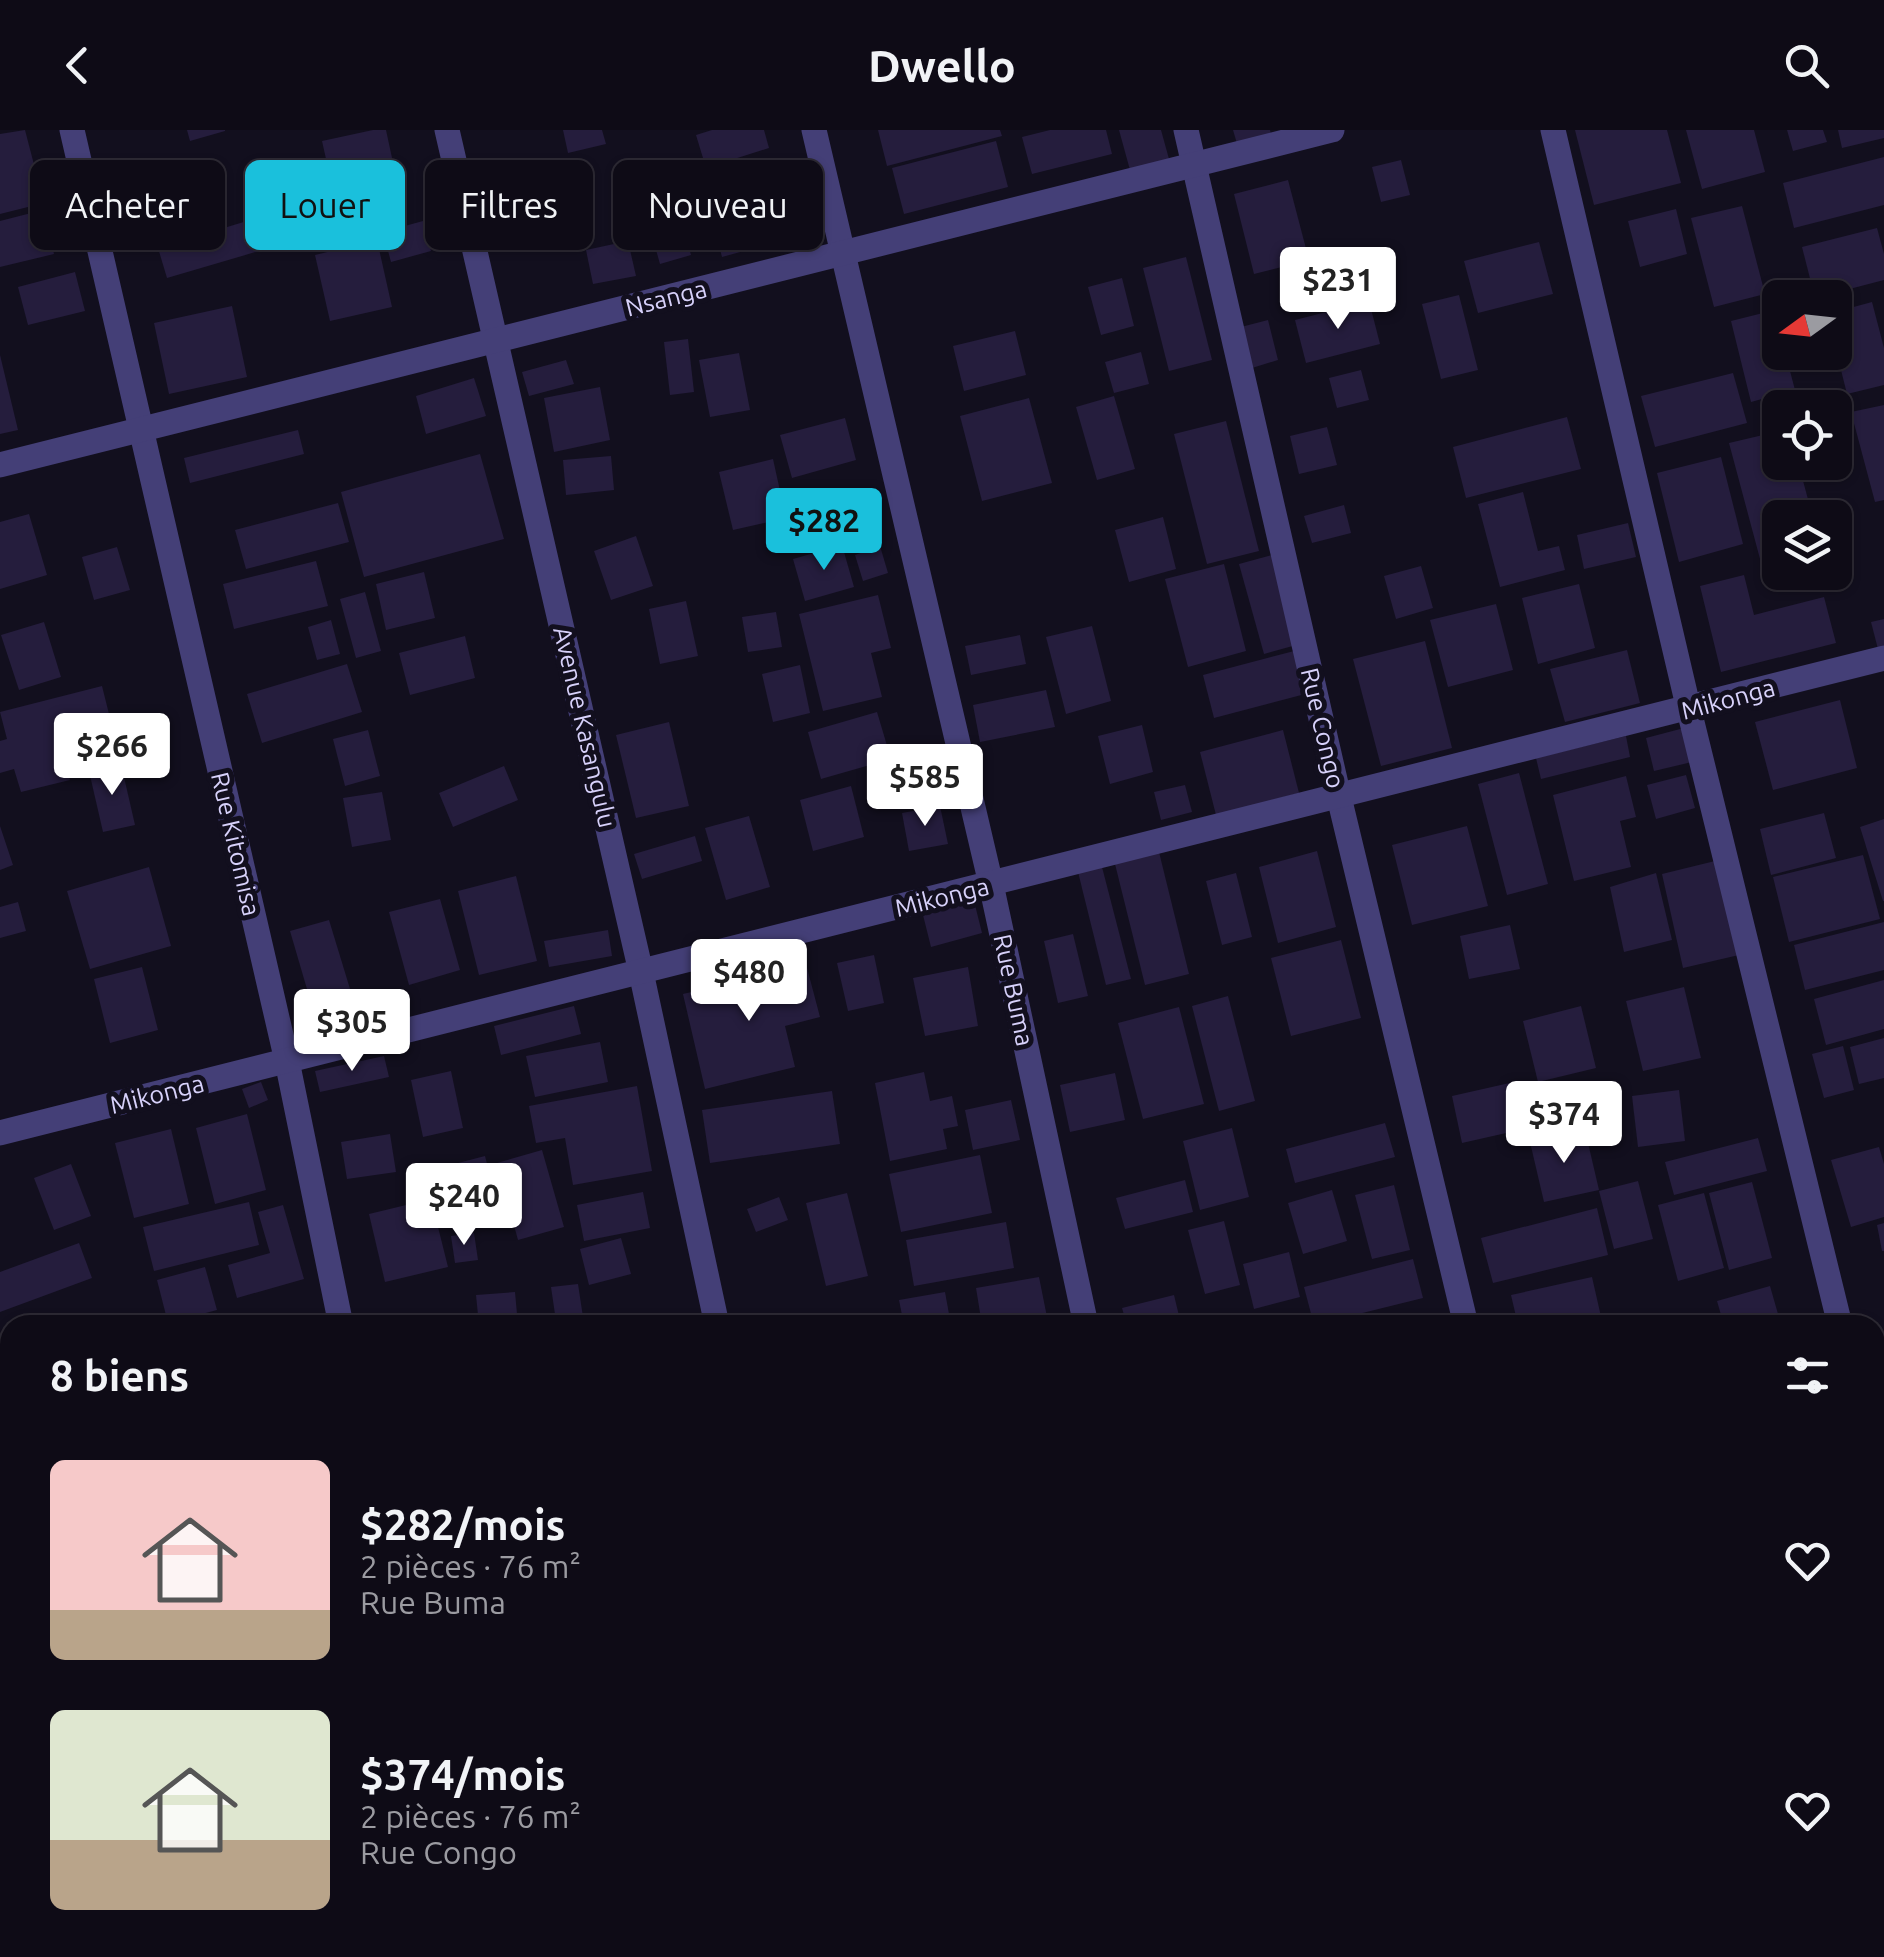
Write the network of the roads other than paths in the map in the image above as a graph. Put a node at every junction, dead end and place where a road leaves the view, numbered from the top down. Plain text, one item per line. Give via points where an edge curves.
1 (72, 130) edge
2 (447, 130) edge
3 (814, 130) edge
4 (1186, 130) edge
5 (1332, 130) edge
6 (1553, 130) edge
7 (1194, 164) junction
8 (843, 253) junction
9 (498, 340) junction
10 (140, 430) junction
11 (0, 465) edge
12 (1884, 658) edge
13 (1689, 710) junction
14 (1339, 797) junction
15 (991, 884) junction
16 (641, 972) junction
17 (287, 1061) junction
18 (0, 1133) edge
19 (339, 1315) edge
20 (715, 1315) edge
21 (1084, 1315) edge
22 (1464, 1315) edge
23 (1838, 1315) edge

1 - 10 street, Rue Kitomisa
2 - 9 street, Avenue Kasangulu
3 - 8 street, Rue Buma
4 - 7 street, Rue Congo
5 - 7 street, Nsanga
6 - 13 street
7 - 8 street, Nsanga
7 - 14 street, Rue Congo
8 - 9 street, Nsanga
8 - 15 street, Rue Buma
9 - 10 street, Nsanga
9 - 16 street, Avenue Kasangulu
10 - 11 street, Nsanga
10 - 17 street, Rue Kitomisa
12 - 13 street, Mikonga
13 - 14 street, Mikonga
13 - 23 street
14 - 15 street, Mikonga
14 - 22 street, Rue Congo
15 - 16 street, Mikonga
15 - 21 street, Rue Buma
16 - 17 street, Mikonga
16 - 20 street, Avenue Kasangulu
17 - 18 street, Mikonga
17 - 19 street, Rue Kitomisa

